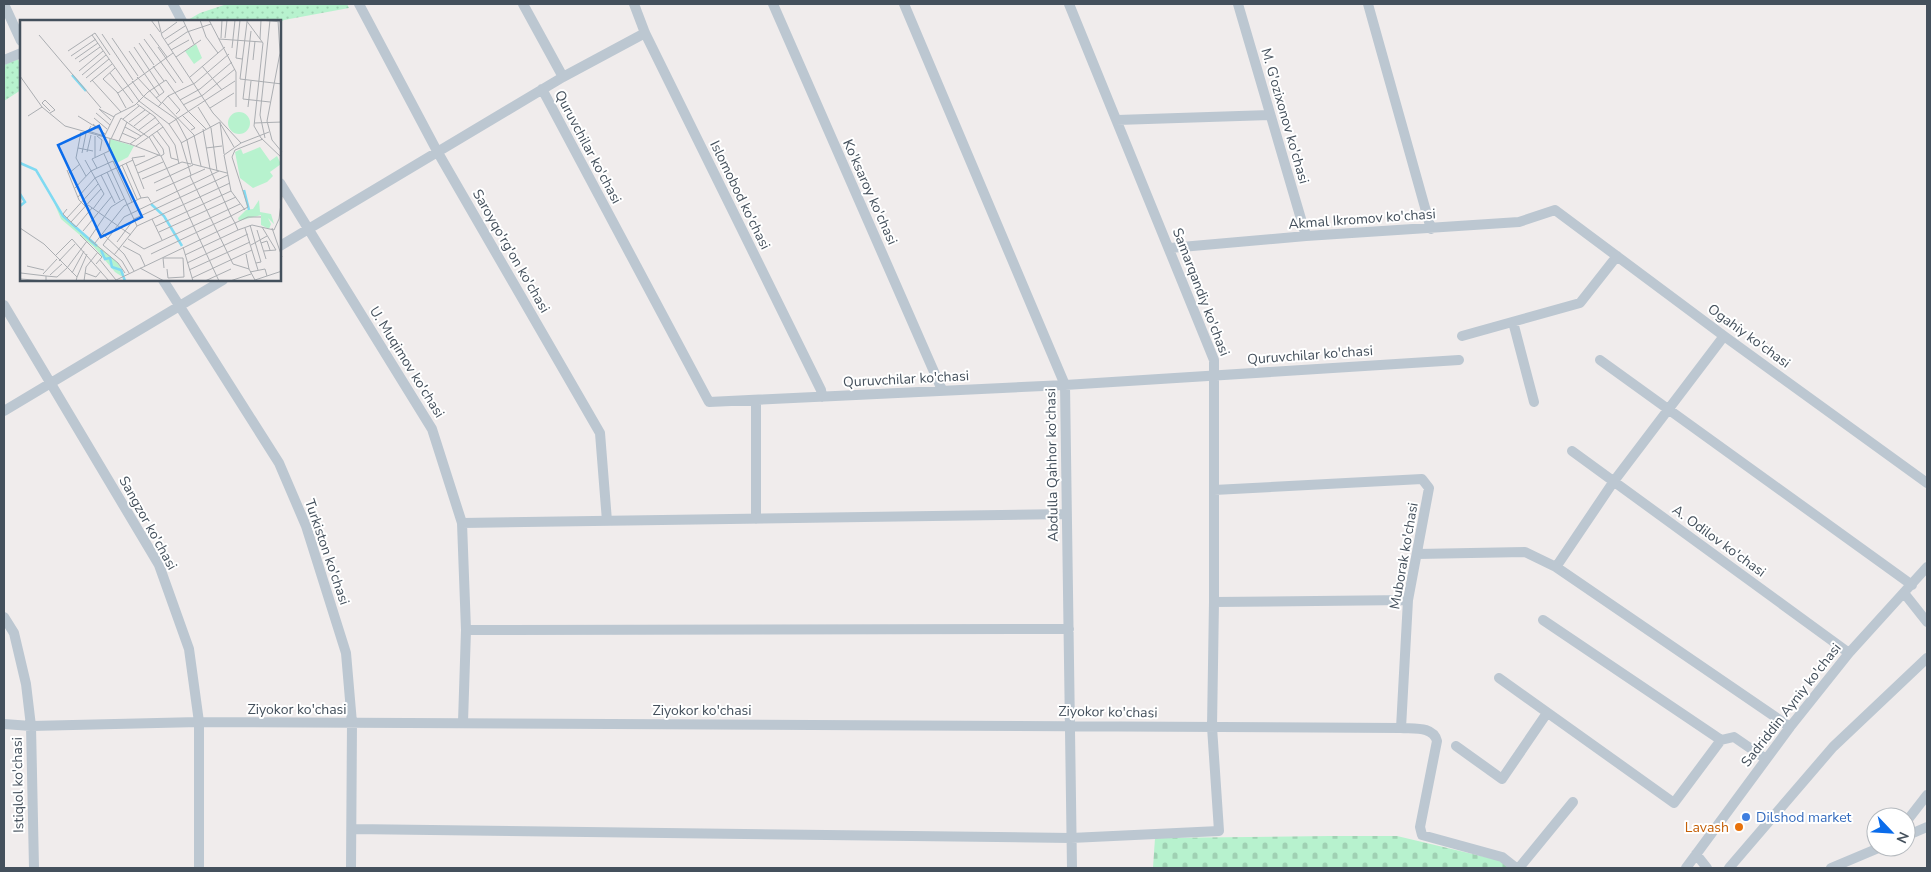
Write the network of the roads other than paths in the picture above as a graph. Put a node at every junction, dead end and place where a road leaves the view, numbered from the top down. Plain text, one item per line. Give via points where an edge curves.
1 (4, 4) edge
2 (173, 4) edge
3 (359, 4) edge
4 (523, 4) edge
5 (634, 4) edge
6 (773, 4) edge
7 (904, 4) edge
8 (1070, 4) edge
9 (1238, 4) edge
10 (1368, 4) edge
11 (181, 20) edge
12 (645, 32) junction
13 (20, 39) edge
14 (20, 53) edge
15 (4, 60) edge
16 (563, 77) junction
17 (542, 89) junction
18 (1270, 115) junction
19 (1117, 120) junction
20 (438, 150) junction
21 (281, 185) edge
22 (1556, 210) joint
23 (309, 229) junction
24 (1431, 229) junction
25 (1306, 236) junction
26 (281, 245) edge
27 (1170, 248) junction
28 (1617, 256) junction
29 (164, 281) edge
30 (221, 281) edge
31 (4, 304) edge
32 (179, 306) junction
33 (1513, 322) junction
34 (1462, 336) dead end
35 (1724, 336) junction
36 (1459, 360) dead end
37 (1600, 360) dead end
38 (1215, 375) junction
39 (51, 384) junction
40 (1065, 384) junction
41 (942, 390) junction
42 (822, 397) junction
43 (756, 400) junction
44 (1534, 402) dead end
45 (1668, 410) junction
46 (4, 411) edge
47 (1572, 451) dead end
48 (1614, 481) junction
49 (1927, 483) edge
50 (1214, 490) junction
51 (1067, 514) junction
52 (756, 518) junction
53 (607, 521) junction
54 (462, 523) junction
55 (1417, 554) junction
56 (1556, 567) junction
57 (1927, 567) edge
58 (1912, 584) junction
59 (1904, 593) junction
60 (1408, 600) junction
61 (1214, 602) junction
62 (4, 617) edge
63 (1543, 620) dead end
64 (1927, 622) edge
65 (1068, 629) junction
66 (466, 630) junction
67 (1849, 653) junction
68 (1927, 658) edge
69 (1499, 678) dead end
70 (1547, 713) junction
71 (199, 722) junction
72 (464, 722) junction
73 (352, 723) junction
74 (4, 724) edge
75 (1071, 725) junction
76 (31, 726) junction
77 (1212, 727) junction
78 (1790, 727) junction
79 (1401, 728) junction
80 (1721, 740) junction
81 (1456, 746) dead end
82 (1766, 759) junction
83 (1927, 795) edge
84 (1573, 802) dead end
85 (1916, 809) edge
86 (352, 829) junction
87 (1071, 838) junction
88 (1866, 853) edge
89 (1696, 854) junction
90 (34, 868) edge
91 (199, 868) edge
92 (351, 868) edge
93 (1072, 868) edge
94 (1518, 868) edge
95 (1686, 868) edge
96 (1707, 868) edge
97 (1729, 868) edge
98 (1831, 868) edge

1 - 13 street
2 - 11 street
3 - 20 street, Saroyqo'rg'on ko'chasi
4 - 16 street, Quruvchilar ko'chasi
5 - 12 street, Islomobod ko'chasi
6 - 41 street, Ko'ksaroy ko'chasi
7 - 40 street, Abdulla Qahhor ko'chasi
8 - 19 street, Samarqandiy ko'chasi
9 - 18 street, M. G'ozixonov ko'chasi
10 - 24 street
12 - 16 street
12 - 42 street, Islomobod ko'chasi
14 - 15 street
16 - 17 street
17 - 20 street
17 - 43 street, Quruvchilar ko'chasi via 709,402
18 - 19 street
18 - 25 street, M. G'ozixonov ko'chasi
19 - 27 street, Samarqandiy ko'chasi
20 - 23 street
20 - 53 street, Saroyqo'rg'on ko'chasi via 600,433
21 - 23 street, U. Muqimov ko'chasi
22 - 24 street, Akmal Ikromov ko'chasi via 1519,222
22 - 28 street, Ogahiy ko'chasi
23 - 26 street
23 - 54 street, U. Muqimov ko'chasi via 432,428
24 - 25 street, Akmal Ikromov ko'chasi
25 - 27 street, Akmal Ikromov ko'chasi
27 - 38 street, Samarqandiy ko'chasi via 1214,360
28 - 33 street via 1580,303
28 - 35 street, Ogahiy ko'chasi
29 - 32 street, Turkiston ko'chasi
30 - 32 street
31 - 39 street, Sangzor ko'chasi
32 - 39 street
32 - 73 street, Turkiston ko'chasi via 279,463 306,526 346,653
33 - 34 street
33 - 44 street
35 - 45 street
35 - 49 street, Ogahiy ko'chasi
36 - 38 street, Quruvchilar ko'chasi
37 - 45 street
38 - 40 street, Quruvchilar ko'chasi
38 - 50 street, Samarqandiy ko'chasi
39 - 46 street
39 - 71 street, Sangzor ko'chasi via 159,565 189,649
40 - 41 street, Quruvchilar ko'chasi
40 - 51 street, Abdulla Qahhor ko'chasi
41 - 42 street, Quruvchilar ko'chasi
42 - 43 street, Quruvchilar ko'chasi
43 - 52 street
45 - 48 street
45 - 58 street
47 - 48 street, A. Odilov ko'chasi
48 - 56 street
48 - 67 street, A. Odilov ko'chasi
50 - 55 street, Muborak ko'chasi via 1422,479 1429,488
50 - 61 street, Samarqandiy ko'chasi
51 - 52 street
51 - 65 street, Abdulla Qahhor ko'chasi
52 - 53 street
53 - 54 street
54 - 66 street, U. Muqimov ko'chasi
55 - 56 street via 1524,552
55 - 60 street, Muborak ko'chasi
56 - 78 street
57 - 58 street, Sadriddin Ayniy ko'chasi
58 - 59 street, Sadriddin Ayniy ko'chasi
59 - 64 street
59 - 67 street, Sadriddin Ayniy ko'chasi
60 - 61 street
60 - 79 street, Muborak ko'chasi
61 - 77 street, Samarqandiy ko'chasi
62 - 76 street, Istiqlol ko'chasi via 14,633 26,684
63 - 80 street
65 - 66 street
65 - 75 street, Abdulla Qahhor ko'chasi
66 - 72 street, U. Muqimov ko'chasi
67 - 78 street, Sadriddin Ayniy ko'chasi
68 - 97 street via 1833,747
69 - 70 street
70 - 80 street via 1674,803
70 - 81 street via 1502,779
71 - 73 street, Ziyokor ko'chasi
71 - 76 street, Ziyokor ko'chasi
71 - 91 street, Sangzor ko'chasi
72 - 73 street, Ziyokor ko'chasi
72 - 75 street, Ziyokor ko'chasi
73 - 86 street, Turkiston ko'chasi
74 - 76 street, Ziyokor ko'chasi
75 - 77 street, Ziyokor ko'chasi
75 - 87 street, Abdulla Qahhor ko'chasi
76 - 90 street, Istiqlol ko'chasi
77 - 79 street, Ziyokor ko'chasi
77 - 87 street, Samarqandiy ko'chasi via 1219,831
78 - 82 street, Sadriddin Ayniy ko'chasi
79 - 94 street, Ziyokor ko'chasi via 1430,730 1437,740 1420,827 1422,835 1502,857
80 - 82 street via 1734,738
82 - 89 street, Sadriddin Ayniy ko'chasi
83 - 85 street
84 - 94 street
86 - 87 street
86 - 92 street, Turkiston ko'chasi
87 - 93 street, Abdulla Qahhor ko'chasi
88 - 98 street
89 - 95 street, Sadriddin Ayniy ko'chasi
89 - 96 street

